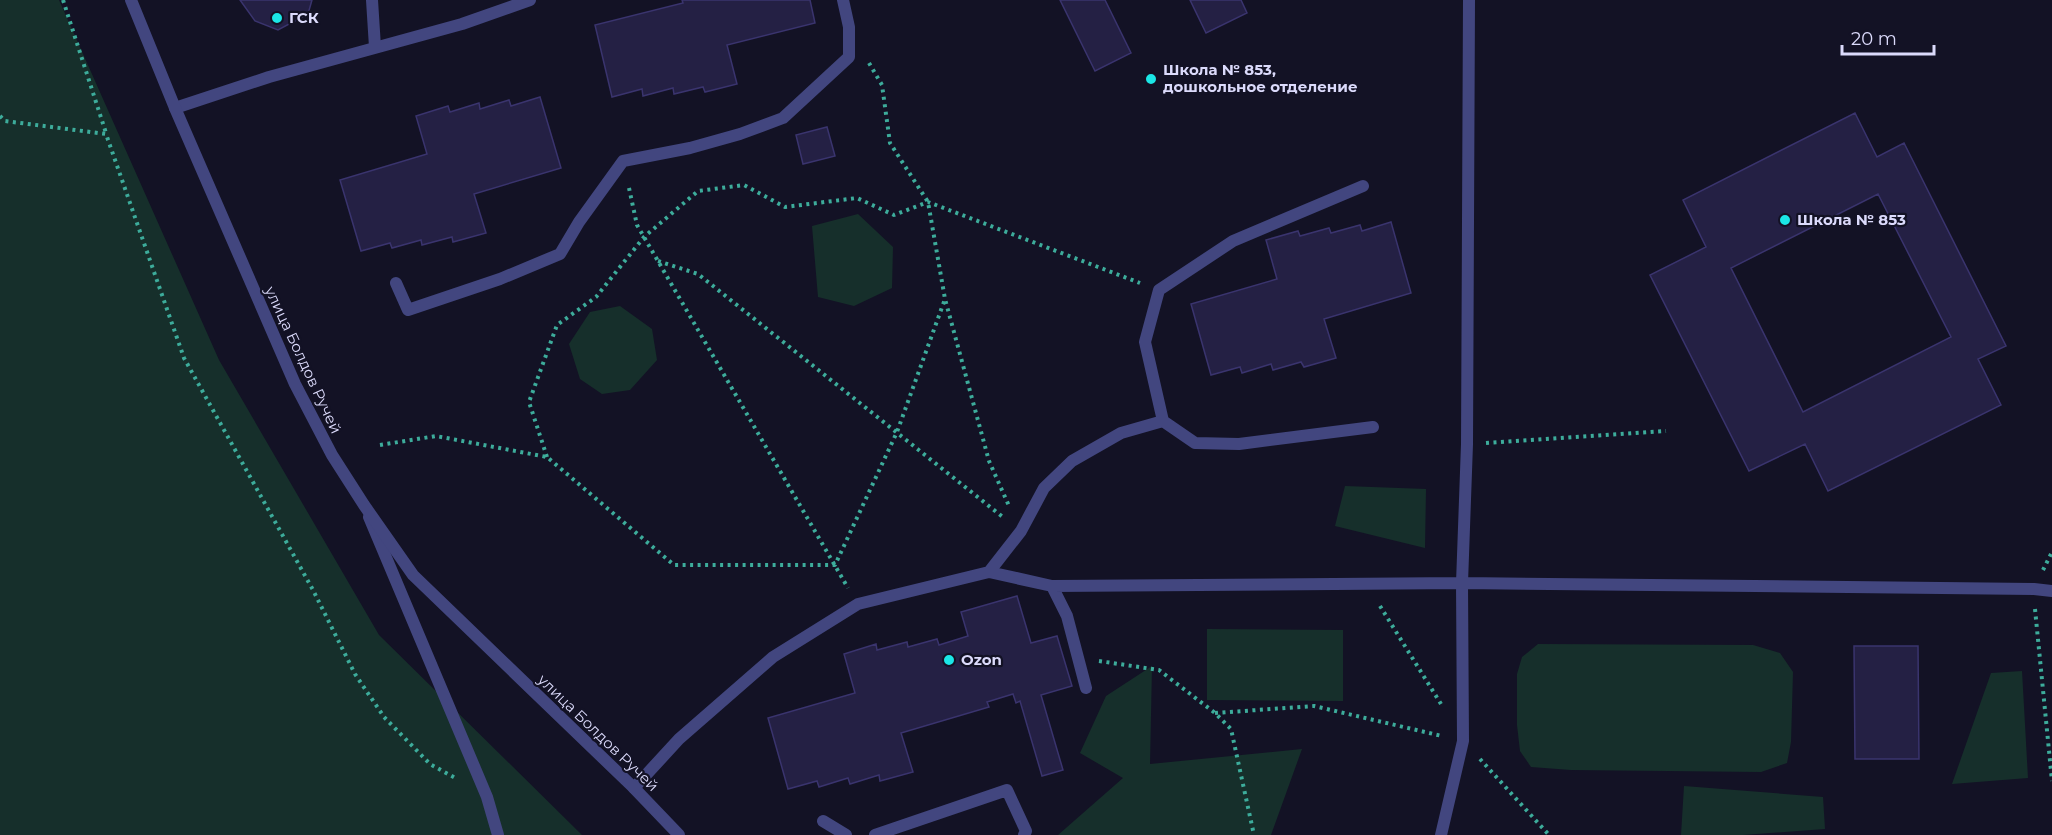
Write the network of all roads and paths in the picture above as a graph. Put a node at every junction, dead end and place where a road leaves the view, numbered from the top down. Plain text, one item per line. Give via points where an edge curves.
1 (63, 0) edge
2 (131, 0) edge
3 (372, 0) edge
4 (530, 0) edge
5 (843, 0) edge
6 (1469, 0) edge
7 (849, 27) junction
8 (375, 46) junction
9 (175, 108) junction
10 (0, 116) edge
11 (106, 134) junction
12 (623, 161) junction
13 (1363, 186) dead end
14 (928, 202) junction
15 (644, 237) junction
16 (658, 261) junction
17 (396, 283) dead end
18 (1159, 290) junction
19 (945, 298) junction
20 (1163, 421) junction
21 (1372, 427) dead end
22 (1666, 431) dead end
23 (897, 432) junction
24 (1467, 444) junction
25 (380, 445) dead end
26 (547, 457) junction
27 (364, 505) junction
28 (1021, 531) junction
29 (2052, 552) edge
30 (835, 565) junction
31 (989, 572) junction
32 (1462, 583) junction
33 (1052, 586) junction
34 (2034, 589) junction
35 (2052, 591) edge
36 (858, 604) junction
37 (1078, 658) junction
38 (1086, 688) dead end
39 (1215, 714) junction
40 (1463, 741) junction
41 (2052, 781) edge
42 (634, 788) junction
43 (487, 797) junction
44 (823, 821) dead end
45 (498, 835) edge
46 (679, 835) edge
47 (846, 835) edge
48 (875, 835) edge
49 (1024, 835) edge
50 (1254, 835) edge
51 (1441, 835) edge

1 - 11 path
2 - 9 street, улица Болдов Ручей
3 - 8 street
4 - 8 street via 462,24
5 - 7 street
6 - 24 street
7 - 12 street via 849,57 783,118 690,148
7 - 14 path via 882,85 890,143
8 - 9 street
9 - 27 street, улица Болдов Ручей via 295,384
10 - 11 path via 6,121
11 - 43 path via 184,358 313,590 355,674 384,717 430,764
12 - 15 path via 637,225
12 - 17 street via 560,254 500,279 408,309
13 - 18 street via 1233,241
14 - 15 path via 894,215 857,198 785,207 744,185 698,191
14 - 18 path
14 - 19 path
15 - 16 path
15 - 26 path via 596,297 557,325 529,402
16 - 23 path via 698,274
16 - 30 path
18 - 20 street via 1144,342
19 - 23 path
19 - 28 path via 989,461
20 - 21 street via 1195,443 1239,444
20 - 28 street via 1121,433 1072,460 1044,488
22 - 24 path
23 - 28 path
23 - 30 path
24 - 32 street
25 - 26 path via 436,436
26 - 30 path via 674,565
27 - 42 street, улица Болдов Ручей via 414,575
27 - 43 street
28 - 31 street
29 - 34 path
30 - 36 path
31 - 33 street
31 - 36 street
32 - 33 street
32 - 34 street
32 - 40 street
33 - 37 street via 1067,616
34 - 35 street
34 - 41 path
36 - 42 street via 773,657 679,739
37 - 38 street
37 - 39 path via 1159,670
39 - 40 path via 1314,706
39 - 50 path via 1231,729
40 - 51 street
42 - 46 street, улица Болдов Ручей
43 - 45 street
44 - 47 street
48 - 49 street via 1007,790 1026,831

